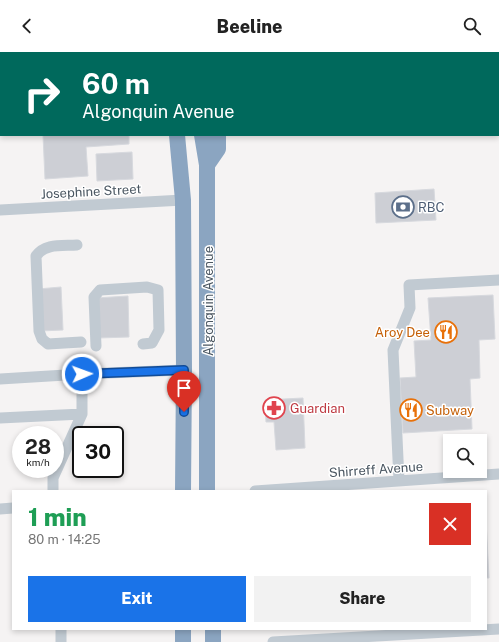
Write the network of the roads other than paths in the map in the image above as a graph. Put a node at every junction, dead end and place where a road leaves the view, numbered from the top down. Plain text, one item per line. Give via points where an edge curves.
1 (177, 136) edge
2 (202, 136) edge
3 (218, 136) edge
4 (207, 165) junction
5 (183, 200) junction
6 (0, 210) edge
7 (77, 245) dead end
8 (499, 280) edge
9 (81, 342) dead end
10 (143, 344) dead end
11 (96, 346) dead end
12 (184, 370) junction
13 (82, 374) junction
14 (0, 379) edge
15 (82, 414) junction
16 (0, 418) edge
17 (499, 474) edge
18 (399, 481) junction
19 (382, 487) edge
20 (53, 490) edge
21 (183, 490) edge
22 (207, 490) edge
23 (287, 490) edge
24 (12, 508) edge
25 (0, 509) edge
26 (499, 629) edge
27 (61, 630) edge
28 (183, 630) edge
29 (213, 630) edge
30 (482, 630) edge
31 (487, 630) edge
32 (61, 642) edge
33 (183, 642) edge
34 (214, 642) edge
35 (273, 642) edge

1 - 5 highway, Algonquin Avenue
2 - 4 highway, Algonquin Avenue
3 - 4 highway via 218,149
4 - 22 highway, Algonquin Avenue
5 - 6 street, Josephine Street
5 - 12 highway, Algonquin Avenue
7 - 9 street via 50,246 41,249 36,256 38,331 48,344
8 - 18 street via 409,286 410,308 393,350
10 - 11 street via 152,343 159,330 158,290 147,288 100,290 94,297
12 - 13 street
12 - 21 highway, Algonquin Avenue
13 - 14 street
13 - 15 street
15 - 16 street
15 - 20 street via 53,478
17 - 18 street, Shirreff Avenue
18 - 19 street, Shirreff Avenue
19 - 23 street, Shirreff Avenue
24 - 25 street
26 - 31 street
27 - 32 street
28 - 33 highway
29 - 34 highway
30 - 35 street

